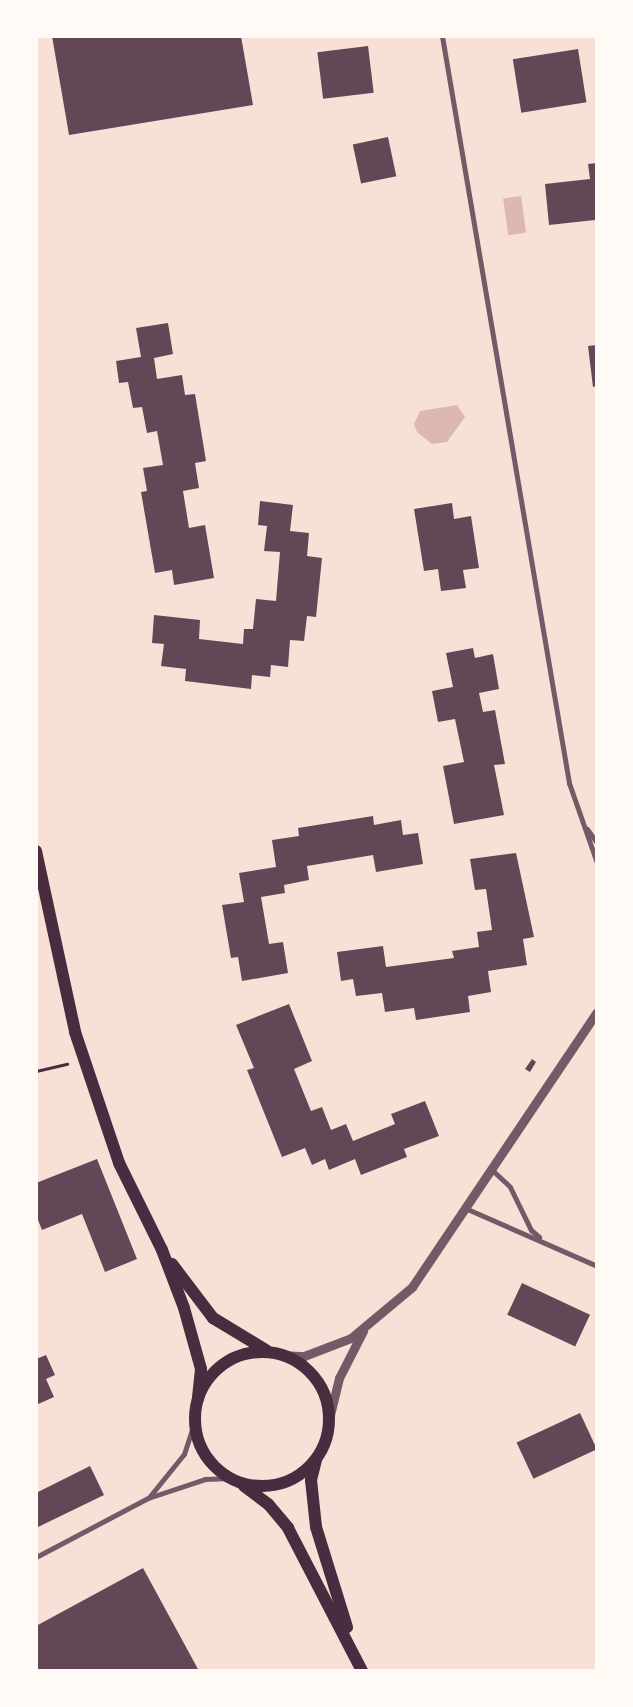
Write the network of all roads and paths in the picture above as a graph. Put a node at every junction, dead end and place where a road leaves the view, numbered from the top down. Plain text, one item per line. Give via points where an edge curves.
1 (442, 36) edge
2 (584, 825) junction
3 (597, 843) edge
4 (36, 851) edge
5 (597, 863) edge
6 (597, 1012) edge
7 (84, 1060) junction
8 (36, 1071) edge
9 (491, 1169) junction
10 (465, 1208) junction
11 (541, 1239) junction
12 (162, 1250) junction
13 (597, 1266) edge
14 (364, 1331) junction
15 (280, 1355) junction
16 (198, 1399) junction
17 (329, 1419) junction
18 (194, 1420) junction
19 (320, 1452) junction
20 (231, 1478) junction
21 (148, 1498) junction
22 (36, 1557) edge
23 (356, 1658) junction
24 (362, 1671) edge

1 - 2 street via 569,783
2 - 3 street
2 - 5 street
4 - 7 main road
6 - 9 street
7 - 8 path
7 - 12 main road via 119,1164
9 - 10 street
9 - 11 street via 510,1187 531,1230
10 - 11 street
10 - 14 street via 412,1287
11 - 13 street
12 - 15 main road via 213,1318 243,1340
12 - 16 main road via 199,1358
14 - 15 street via 304,1356
14 - 17 street via 339,1378
15 - 16 main road via 254,1352 228,1361 212,1374
15 - 17 main road via 316,1379
16 - 18 main road
17 - 19 main road
18 - 20 main road via 204,1455
18 - 21 street via 174,1471
19 - 20 main road via 304,1472 277,1485 250,1485
19 - 23 main road via 311,1480 314,1514
20 - 21 street via 205,1479
20 - 23 main road via 261,1498 286,1524
21 - 22 street
23 - 24 main road

